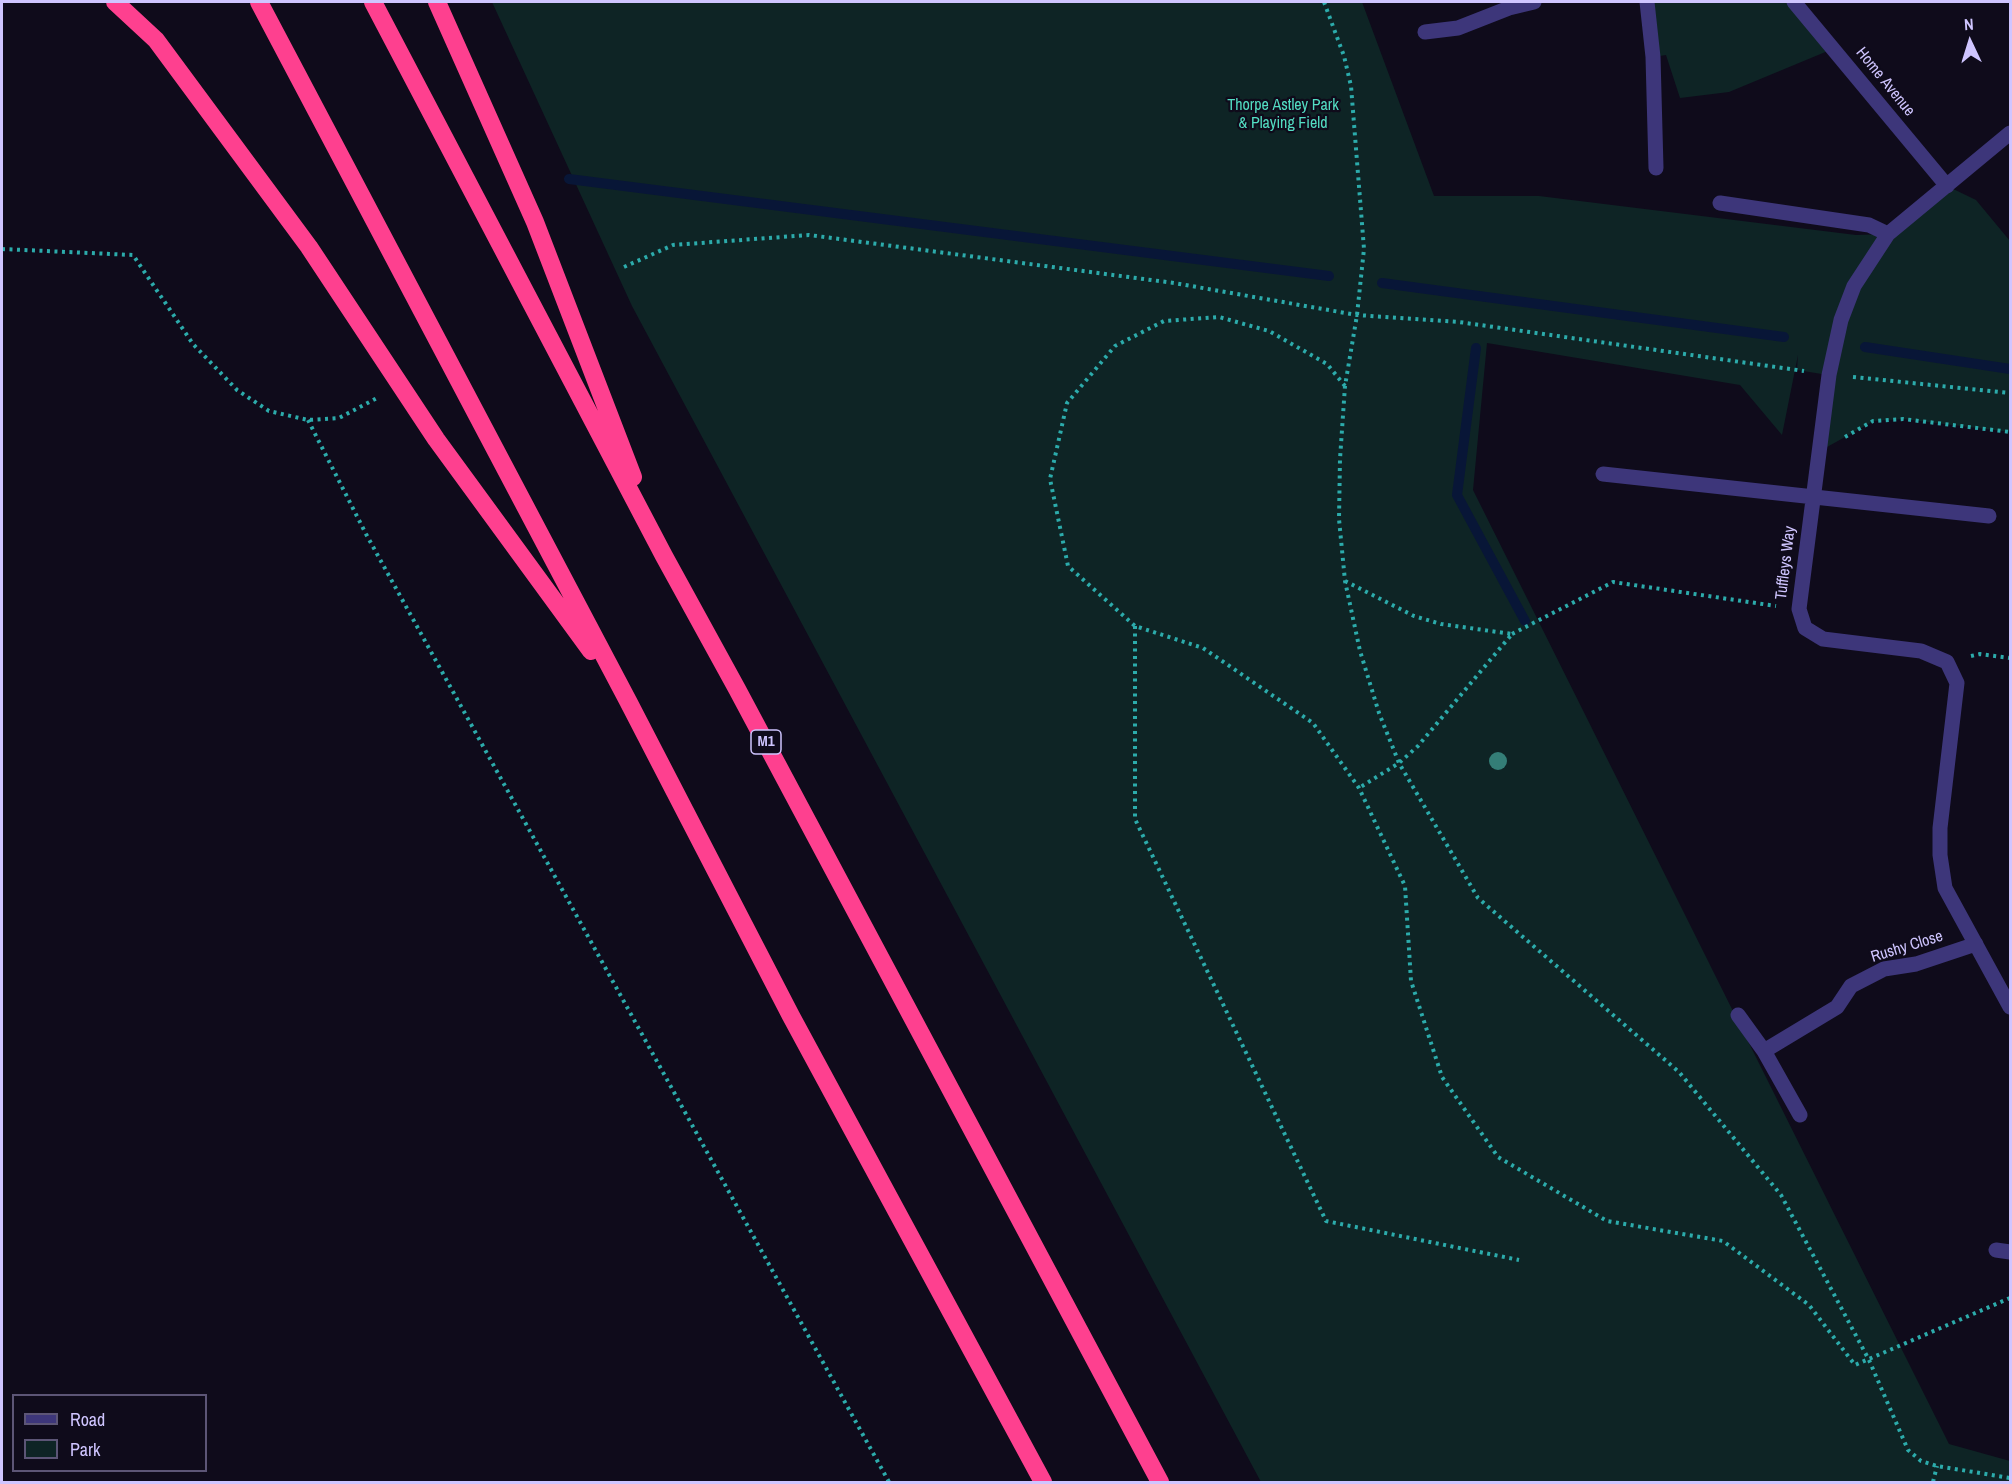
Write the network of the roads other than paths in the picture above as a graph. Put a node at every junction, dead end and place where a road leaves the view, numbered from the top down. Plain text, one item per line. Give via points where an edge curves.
1 (115, 2) edge
2 (260, 2) edge
3 (373, 2) edge
4 (437, 2) edge
5 (1534, 2) edge
6 (1647, 2) edge
7 (1794, 2) edge
8 (1425, 32) dead end
9 (2010, 132) edge
10 (1656, 168) dead end
11 (1947, 186) junction
12 (1720, 203) dead end
13 (1888, 234) junction
14 (1603, 474) dead end
15 (1812, 497) junction
16 (1989, 516) dead end
17 (664, 555) junction
18 (628, 701) junction
19 (1976, 944) junction
20 (2010, 1007) edge
21 (1738, 1016) dead end
22 (1764, 1051) junction
23 (1800, 1115) dead end
24 (1043, 1482) edge
25 (1160, 1482) edge

1 - 18 highway via 156,39 309,247 436,439
2 - 18 highway
3 - 17 highway, M1
4 - 17 highway via 536,222
5 - 8 street via 1458,28
6 - 10 street via 1653,57
7 - 11 street, Home Avenue
9 - 11 street, Tuffleys Way
11 - 13 street, Tuffleys Way
12 - 13 street via 1869,225
13 - 15 street, Tuffleys Way via 1854,286 1841,320
14 - 15 street
15 - 16 street
15 - 19 street, Tuffleys Way via 1798,609 1805,628 1823,639 1921,651 1947,662 1957,683 1940,855 1946,888
17 - 25 highway, M1
18 - 24 highway via 791,1016
19 - 20 street
19 - 22 street, Rushy Close via 1916,964 1884,969 1851,986 1837,1007
21 - 22 street
22 - 23 street

